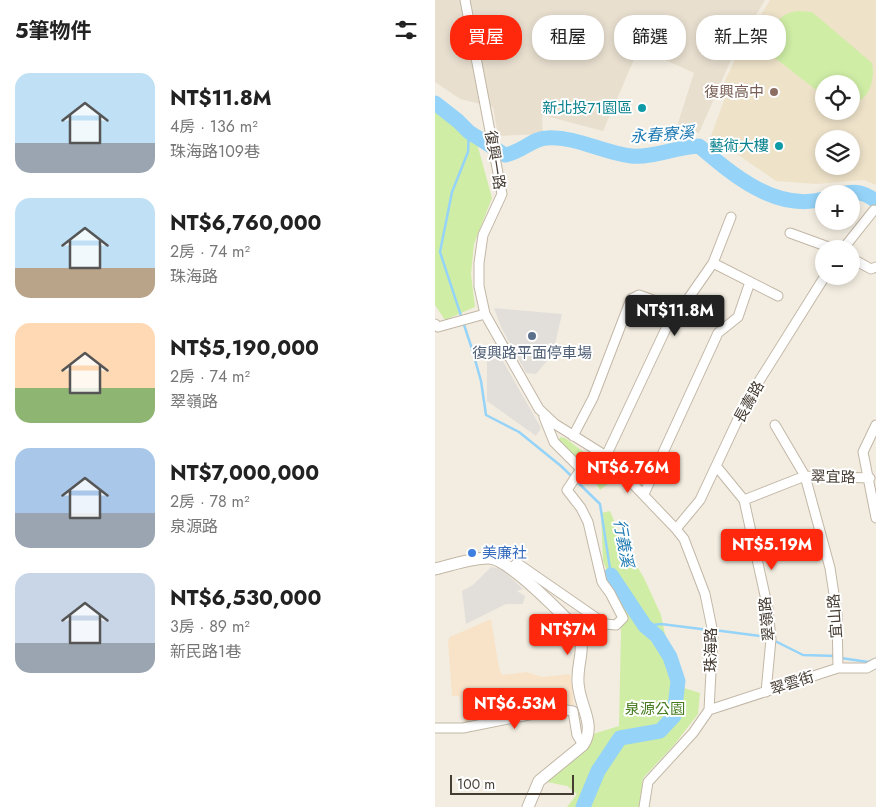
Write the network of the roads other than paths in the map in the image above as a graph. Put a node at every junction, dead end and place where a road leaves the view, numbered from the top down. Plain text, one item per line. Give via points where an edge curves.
1 (465, 0) edge
2 (874, 210) dead end
3 (731, 217) dead end
4 (790, 233) dead end
5 (850, 240) edge
6 (815, 242) edge
7 (713, 263) junction
8 (860, 263) edge
9 (876, 267) edge
10 (750, 282) junction
11 (819, 285) edge
12 (778, 296) dead end
13 (673, 307) junction
14 (485, 314) junction
15 (436, 326) edge
16 (543, 414) junction
17 (775, 424) dead end
18 (876, 425) edge
19 (573, 436) junction
20 (607, 456) junction
21 (717, 467) junction
22 (805, 476) junction
23 (869, 478) junction
24 (644, 494) junction
25 (744, 500) junction
26 (876, 518) edge
27 (676, 529) junction
28 (512, 568) junction
29 (435, 569) edge
30 (876, 663) edge
31 (838, 668) junction
32 (766, 692) junction
33 (709, 710) junction
34 (435, 728) edge
35 (583, 745) junction
36 (528, 807) edge
37 (644, 807) edge

1 - 14 street, 復興一路 via 502,194 483,235 479,263 479,286
2 - 5 street
3 - 7 street
4 - 6 street
7 - 10 street
7 - 13 street via 688,299
8 - 9 street via 871,269
10 - 12 street
10 - 24 street via 738,317 718,333
11 - 21 street, 長壽路 via 746,402
13 - 19 street via 639,296 631,299 593,398
13 - 20 street via 670,320
14 - 15 street
14 - 16 street, 珠海路
16 - 19 street, 珠海路
16 - 28 street via 554,442 581,469 567,490 588,522 602,582 623,618 616,625 605,624 517,562
17 - 22 street, 宜山路
18 - 23 street, 翠宜路 via 863,452
19 - 20 street, 珠海路
20 - 24 street, 珠海路
21 - 25 street, 翠嶺路
21 - 27 street, 長壽路 via 700,500
22 - 23 street, 翠宜路
22 - 25 street, 翠宜路
22 - 31 street, 宜山路 via 830,568 837,614
23 - 26 street
24 - 27 street, 珠海路
25 - 32 street, 翠嶺路 via 769,610 771,639
27 - 33 street, 珠海路 via 705,594 713,633
28 - 29 street via 497,559 487,558
28 - 35 street via 577,629 581,637 583,648 578,689 589,725 588,738
30 - 31 street, 翠雲街 via 867,668
31 - 32 street, 翠雲街
32 - 33 street, 翠雲街
33 - 37 street via 693,733 648,782
34 - 35 street via 463,728 559,709 573,711 577,736
35 - 36 street via 539,781

